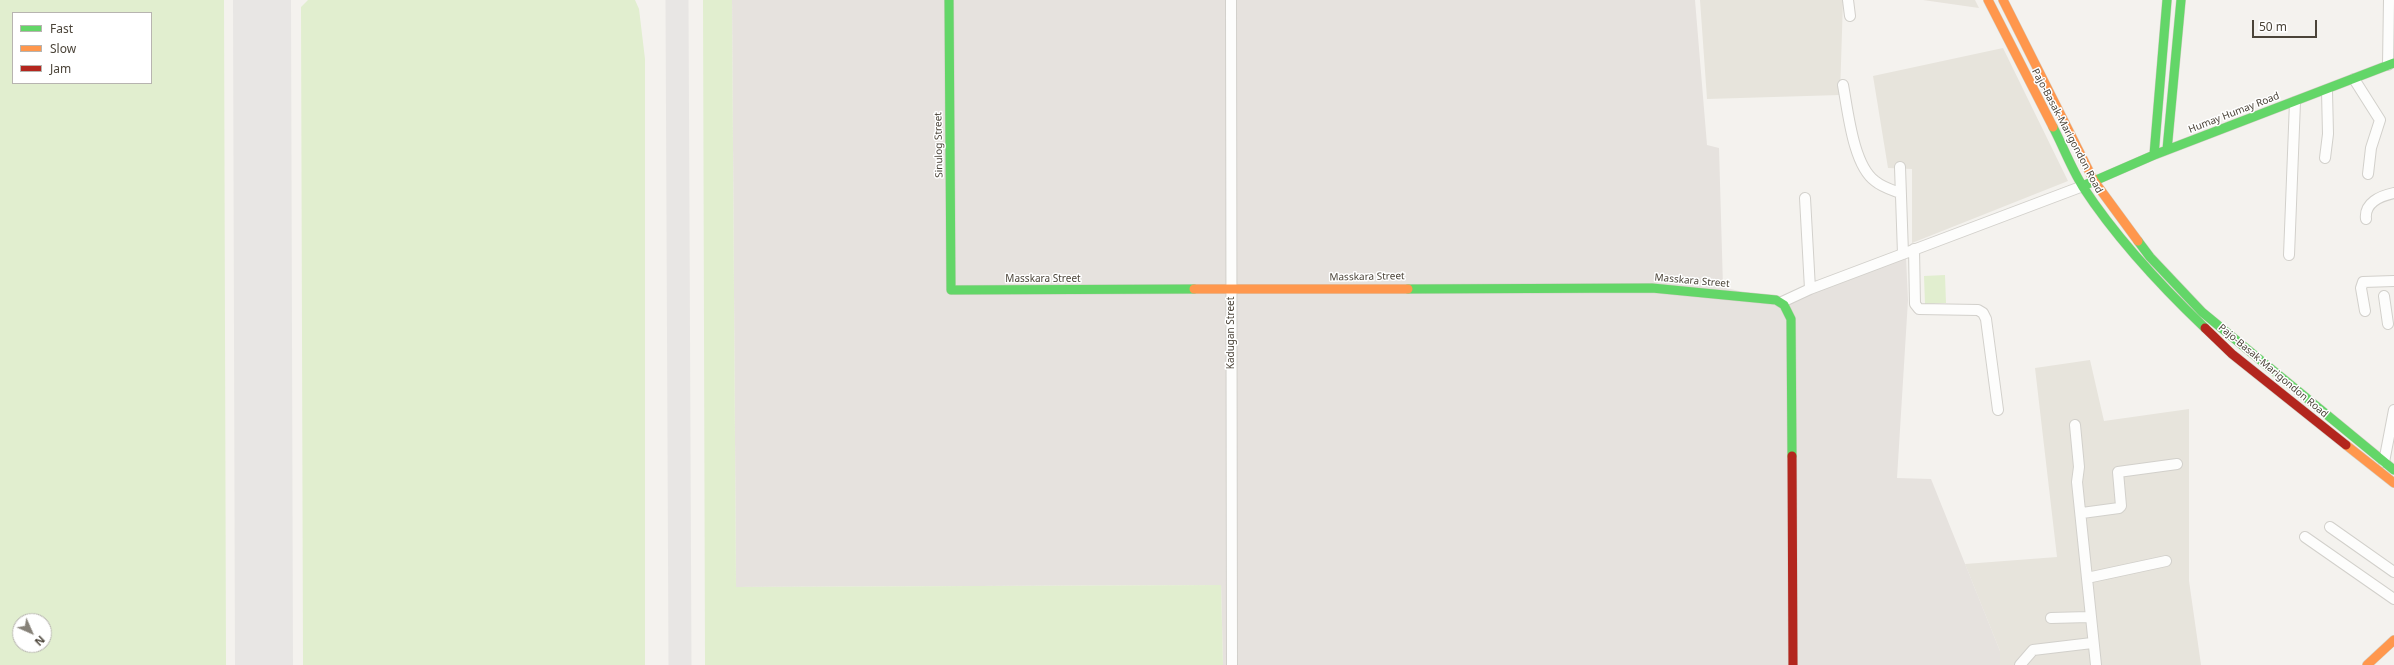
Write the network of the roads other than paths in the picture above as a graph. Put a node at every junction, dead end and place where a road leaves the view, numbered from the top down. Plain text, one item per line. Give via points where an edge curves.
1 (950, 0) edge
2 (1231, 0) edge
3 (1848, 0) edge
4 (1988, 0) edge
5 (2003, 0) edge
6 (2167, 0) edge
7 (2181, 0) edge
8 (2389, 0) edge
9 (1850, 16) dead end
10 (2164, 28) junction
11 (2178, 29) junction
12 (2391, 64) edge
13 (2354, 79) junction
14 (1843, 85) dead end
15 (2326, 90) junction
16 (2295, 102) junction
17 (2167, 150) junction
18 (2154, 155) junction
19 (2325, 158) dead end
20 (1900, 167) dead end
21 (2368, 174) dead end
22 (2094, 181) junction
23 (2083, 186) junction
24 (1900, 193) junction
25 (2394, 193) edge
26 (1805, 198) dead end
27 (2366, 219) dead end
28 (1914, 249) junction
29 (1903, 254) junction
30 (2289, 254) dead end
31 (2394, 281) edge
32 (1810, 289) junction
33 (951, 290) joint
34 (1232, 290) junction
35 (2384, 296) dead end
36 (1782, 302) junction
37 (2366, 311) dead end
38 (2389, 317) edge
39 (1998, 410) dead end
40 (2394, 410) edge
41 (2075, 425) dead end
42 (2384, 462) junction
43 (2177, 464) dead end
44 (2394, 470) edge
45 (2394, 484) edge
46 (2082, 513) junction
47 (2330, 527) dead end
48 (2305, 537) dead end
49 (2166, 561) dead end
50 (2394, 572) edge
51 (2087, 578) junction
52 (2394, 599) edge
53 (2090, 617) junction
54 (2051, 618) dead end
55 (2394, 640) edge
56 (2092, 643) junction
57 (2373, 663) edge
58 (1232, 665) edge
59 (1793, 665) edge
60 (2020, 665) edge
61 (2096, 665) edge

1 - 33 street, Sinulog Street
2 - 34 street, Kadugan Street
3 - 9 street
4 - 23 street, Pajo-Basak-Marigondon Road
5 - 22 street, Pajo-Basak-Marigondon Road
6 - 10 street
7 - 11 street
8 - 12 street
10 - 11 street
10 - 18 street
11 - 17 street
12 - 13 street, Humay Humay Road
13 - 15 street, Humay Humay Road
13 - 21 street via 2380,120 2371,148
14 - 24 street via 1856,147 1865,170 1882,186
15 - 16 street, Humay Humay Road
15 - 19 street via 2328,134
16 - 17 street, Humay Humay Road
16 - 30 street
17 - 18 street, Humay Humay Road
18 - 22 street, Humay Humay Road
20 - 24 street
22 - 23 street, Humay Humay Road
22 - 42 street, Pajo-Basak-Marigondon Road via 2135,239 2180,291
23 - 28 street
23 - 45 street, Pajo-Basak-Marigondon Road via 2130,250 2194,318 2232,354
24 - 29 street
25 - 27 street via 2384,195 2370,204 2366,210
26 - 32 street
28 - 29 street
28 - 39 street via 1915,304 1919,309 1978,310 1983,313 1986,319
29 - 32 street
31 - 37 street via 2363,282 2361,288
32 - 36 street
33 - 34 street, Masskara Street
34 - 36 street, Masskara Street via 1652,288
34 - 58 street, Kadugan Street
35 - 38 street
36 - 59 street via 1791,319
40 - 42 street
41 - 46 street via 2080,467 2077,482
42 - 44 street, Pajo-Basak-Marigondon Road
43 - 46 street via 2118,472 2121,506
46 - 51 street
47 - 50 street
48 - 52 street
49 - 51 street
51 - 53 street
53 - 54 street
53 - 56 street
55 - 57 street
56 - 60 street via 2033,650
56 - 61 street

